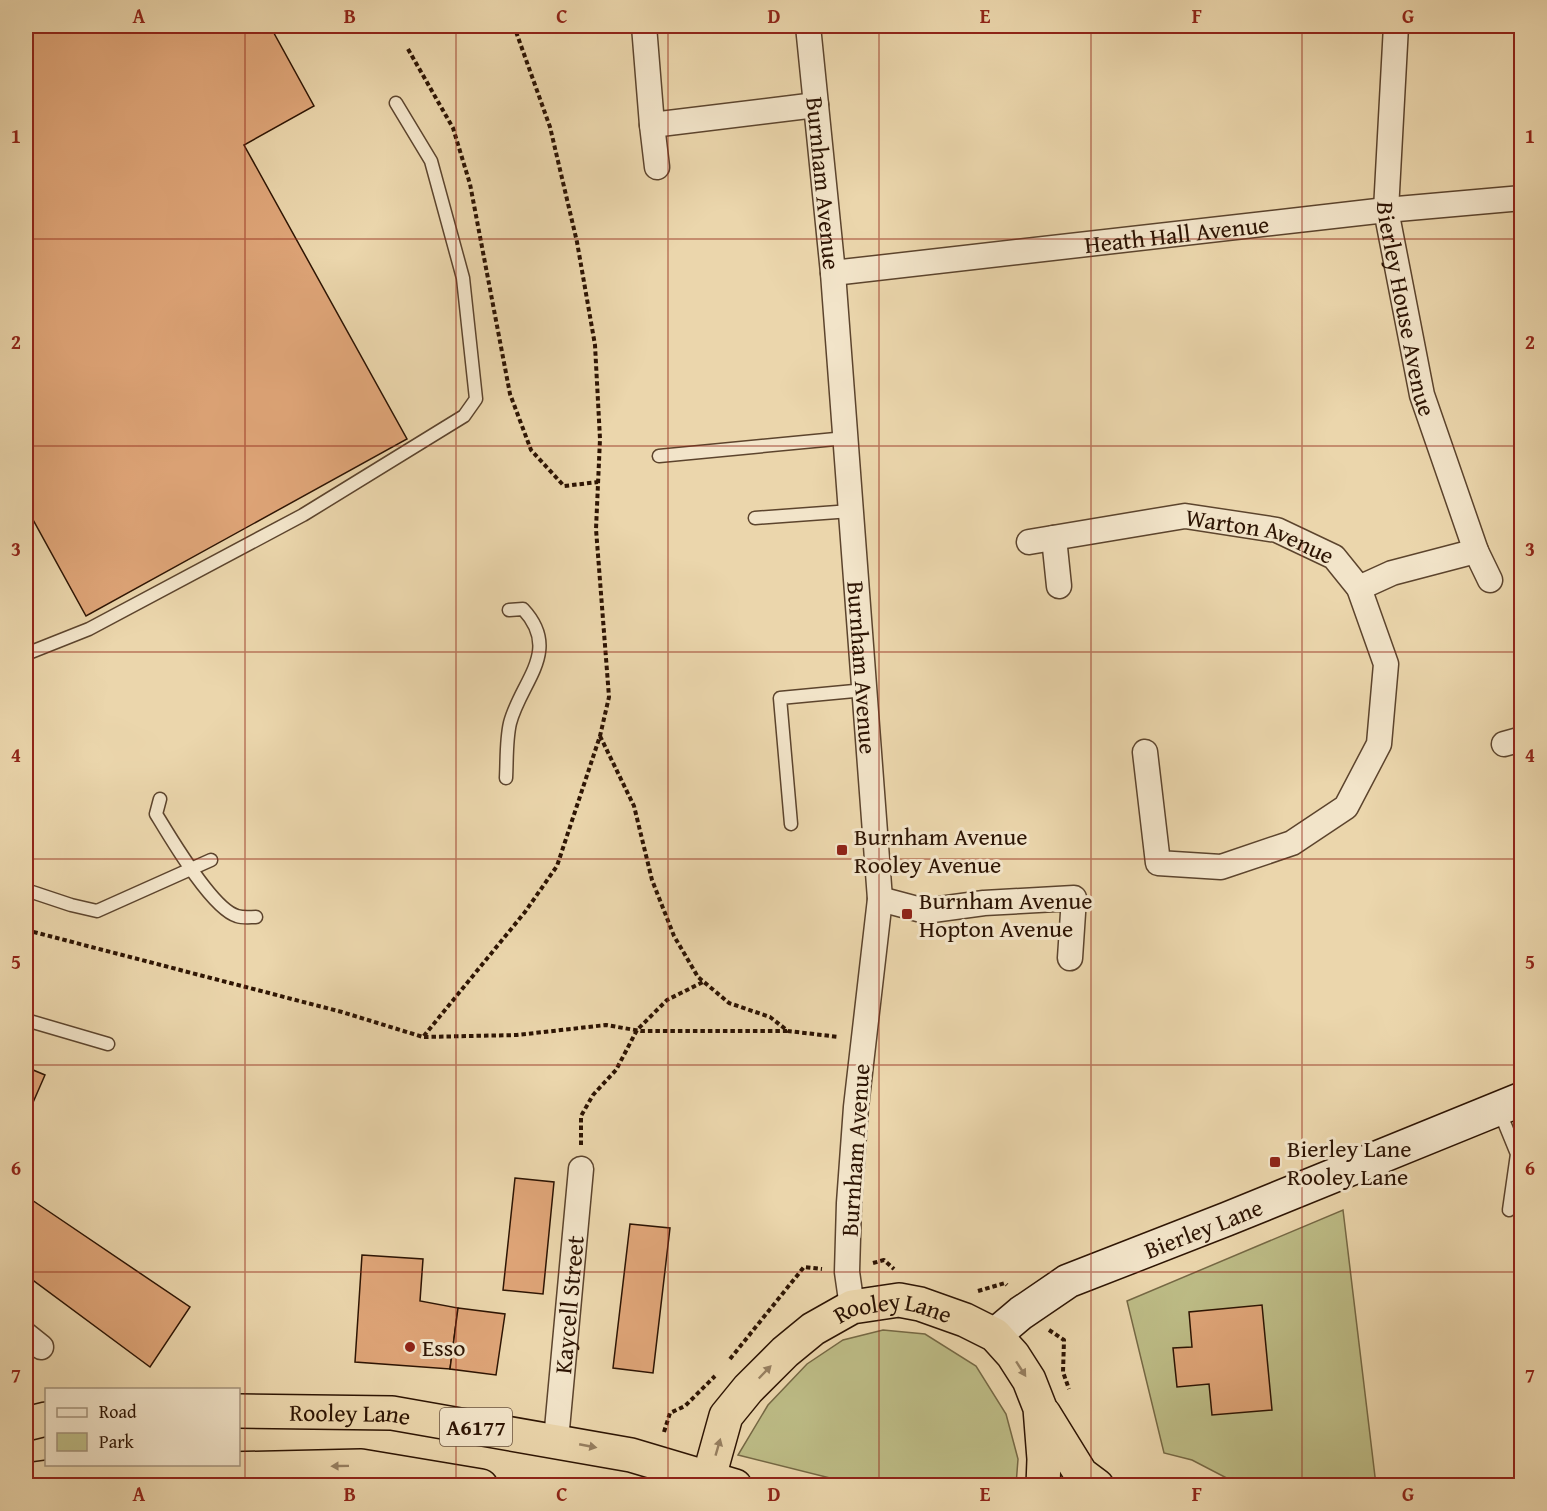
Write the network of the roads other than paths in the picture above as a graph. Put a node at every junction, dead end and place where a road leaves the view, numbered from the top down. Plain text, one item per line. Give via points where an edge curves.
1 (644, 26) edge
2 (808, 26) edge
3 (1396, 26) edge
4 (396, 103) dead end
5 (816, 105) junction
6 (652, 124) junction
7 (657, 167) dead end
8 (1521, 198) edge
9 (1386, 210) junction
10 (833, 273) junction
11 (846, 438) junction
12 (658, 456) dead end
13 (851, 511) junction
14 (755, 518) dead end
15 (1054, 538) junction
16 (1029, 542) dead end
17 (1476, 551) junction
18 (1490, 580) dead end
19 (1059, 586) dead end
20 (1359, 588) junction
21 (509, 610) dead end
22 (26, 654) edge
23 (865, 690) junction
24 (1145, 752) dead end
25 (506, 778) dead end
26 (160, 799) dead end
27 (791, 824) dead end
28 (211, 860) dead end
29 (190, 869) junction
30 (26, 890) edge
31 (880, 899) junction
32 (256, 917) dead end
33 (1070, 958) dead end
34 (26, 1020) edge
35 (108, 1044) dead end
36 (1510, 1103) edge
37 (581, 1169) road end
38 (1509, 1210) dead end
39 (852, 1307) junction
40 (995, 1335) junction
41 (1040, 1408) junction
42 (240, 1411) edge
43 (45, 1419) edge
44 (26, 1424) edge
45 (556, 1440) junction
46 (221, 1477) edge
47 (144, 1478) edge
48 (26, 1480) edge
49 (718, 1483) edge
50 (481, 1485) edge
51 (1043, 1485) edge
52 (1097, 1485) edge

1 - 6 street
2 - 5 street, Burnham Avenue
3 - 9 street, Bierley House Avenue
4 - 22 lane via 431,161 463,278 476,399 464,416 303,515 89,629
5 - 6 street
5 - 10 street, Burnham Avenue
6 - 7 street
8 - 9 street, Heath Hall Avenue
9 - 10 street, Heath Hall Avenue
9 - 17 street, Bierley House Avenue via 1422,395
10 - 11 street, Burnham Avenue
11 - 12 lane
11 - 13 street, Burnham Avenue
13 - 14 lane
13 - 23 street, Burnham Avenue
15 - 16 street, Warton Avenue
15 - 19 street
15 - 20 street, Warton Avenue via 1185,516 1277,530 1334,557
17 - 18 street, Bierley House Avenue
17 - 20 street via 1392,573
20 - 24 street, Warton Avenue via 1386,664 1379,744 1346,807 1292,843 1221,867 1150,868
21 - 25 lane via 523,609 531,618 539,639 540,657 510,723
23 - 27 lane via 780,698
23 - 31 street, Burnham Avenue
26 - 29 lane via 156,814
28 - 29 lane
29 - 30 lane via 97,911
29 - 32 lane via 215,899 236,916
31 - 33 street via 926,911 1074,898
31 - 39 street, Burnham Avenue via 849,1203 847,1272
34 - 35 lane
36 - 38 lane via 1517,1154
36 - 40 street, Bierley Lane via 1068,1281
37 - 45 street, Kaycell Street
39 - 40 highway, Rooley Lane via 899,1300 920,1304
49 -> 39 highway, Rooley Lane via 726,1416 785,1352 813,1329
40 -> 41 highway, Rooley Lane via 1029,1380
41 - 51 highway, Rooley Lane
41 - 52 highway via 1082,1474
42 - 45 highway, Rooley Lane / A6177 via 392,1413
43 - 44 highway
45 -> 49 highway, Rooley Lane / A6177 via 631,1455
46 - 47 highway, A6177
50 -> 46 highway, A6177 via 361,1466
47 - 48 highway, A6177 via 100,1470

